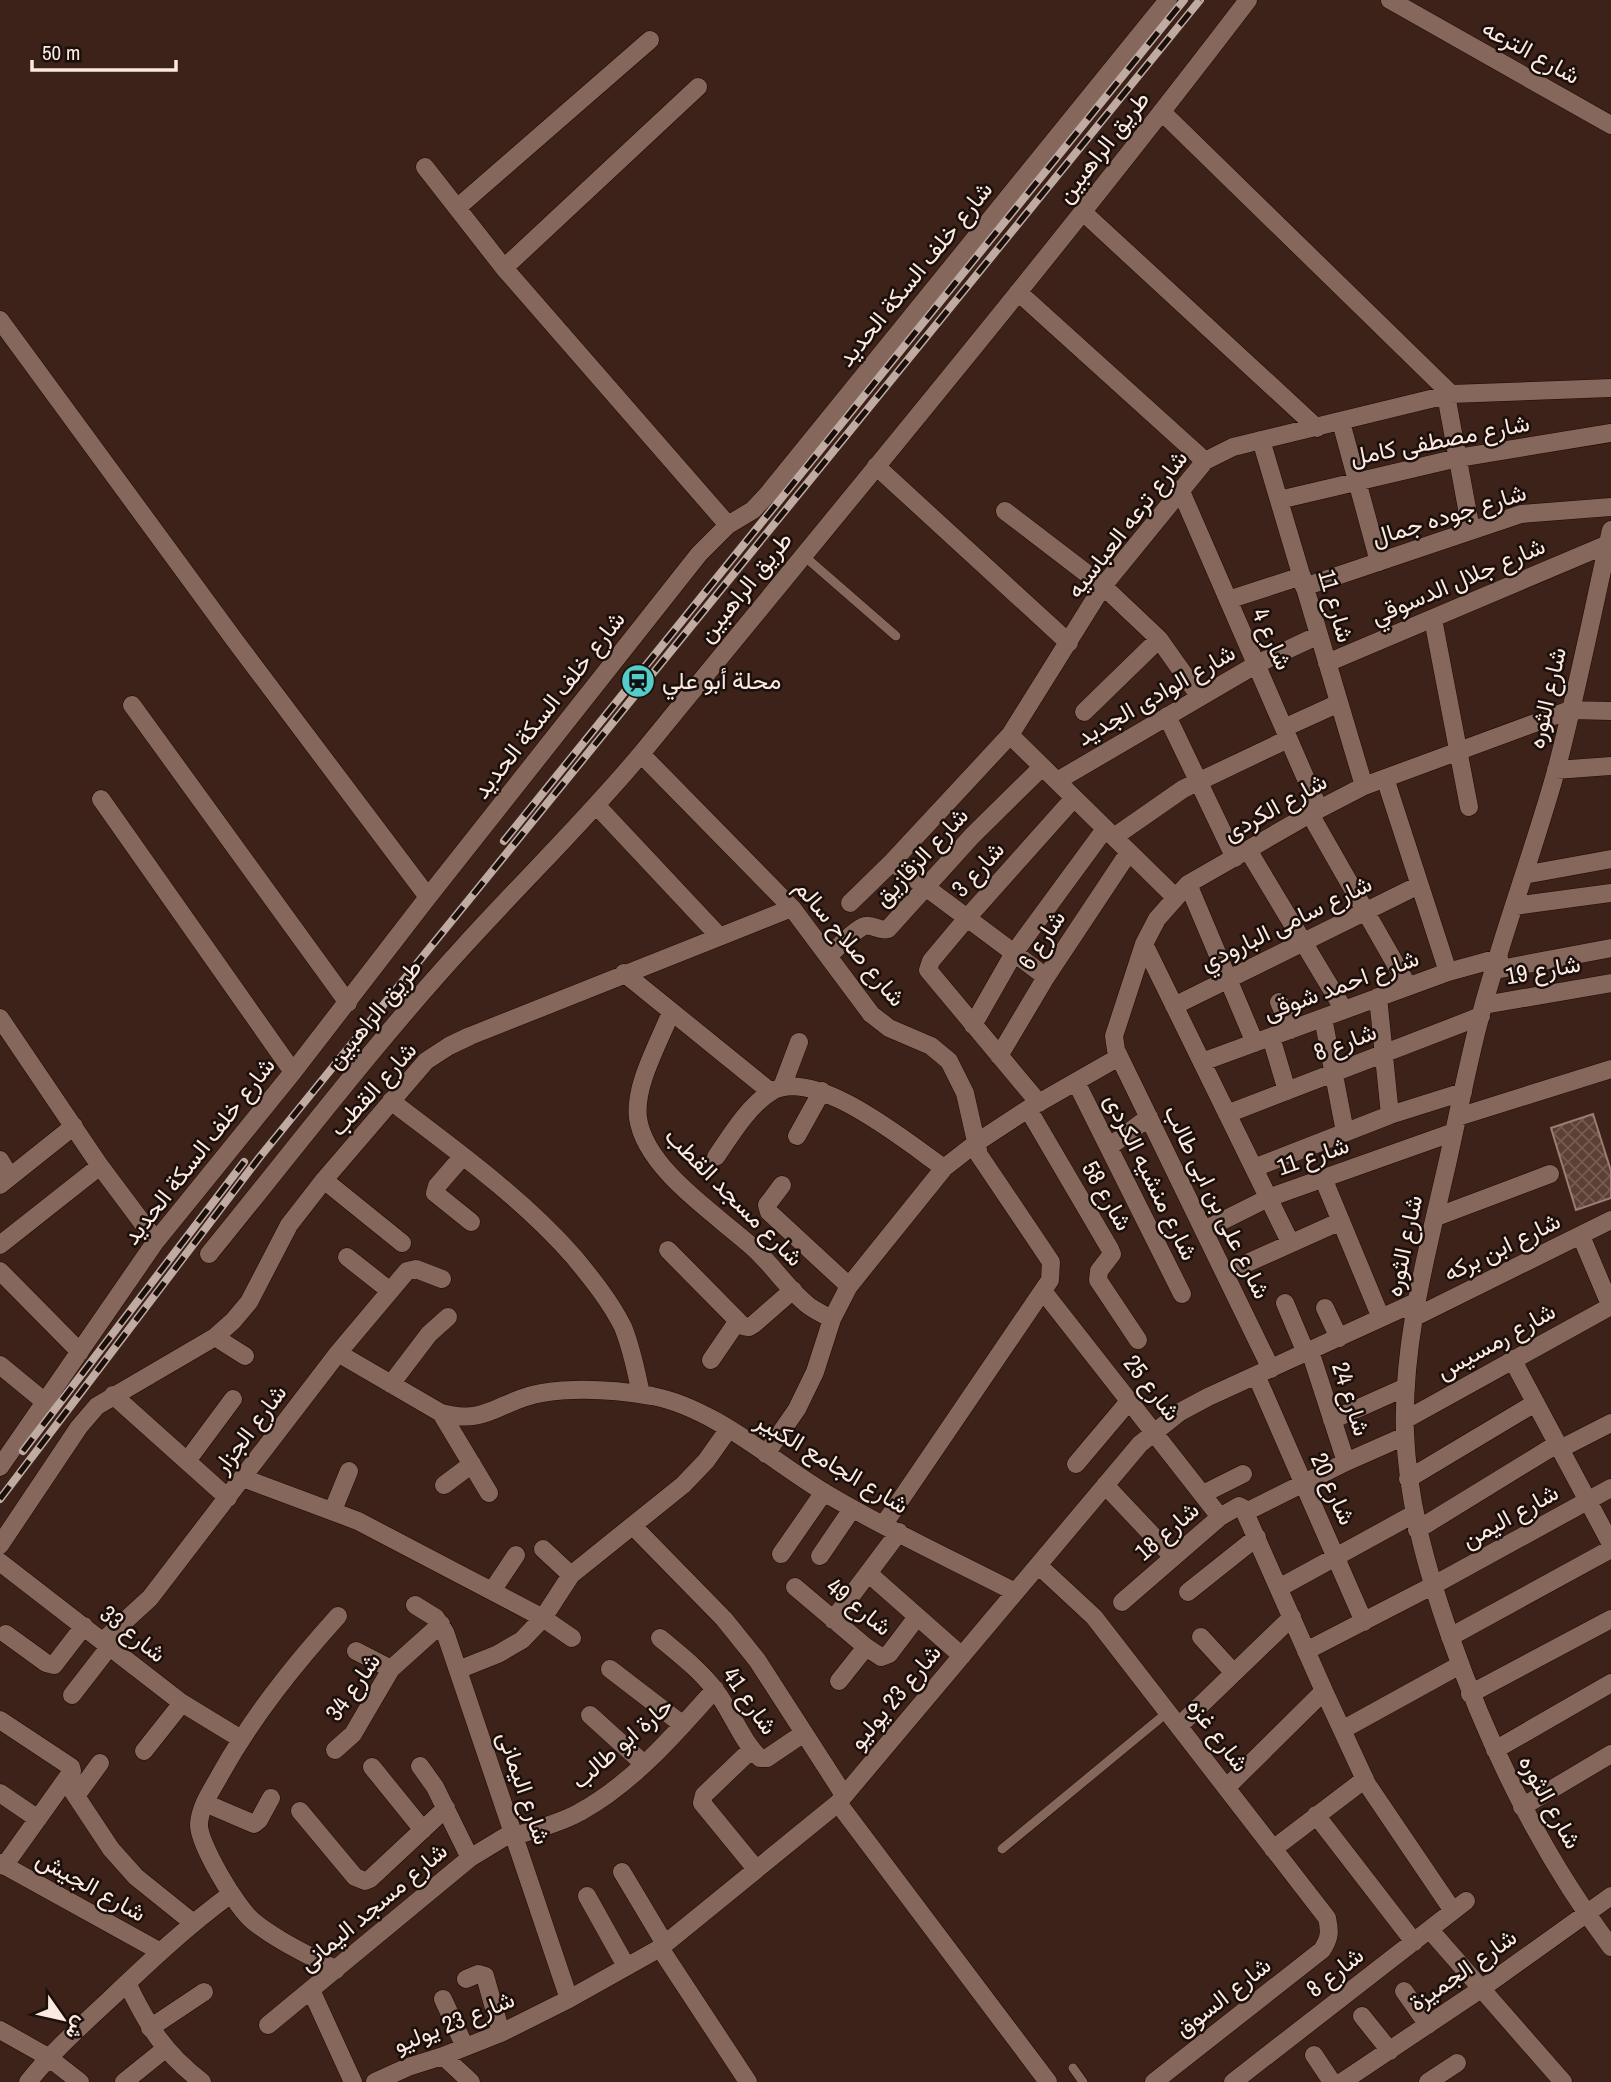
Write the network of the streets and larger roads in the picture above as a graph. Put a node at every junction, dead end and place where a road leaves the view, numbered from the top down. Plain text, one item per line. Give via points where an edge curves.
1 (1168, 0) edge
2 (1248, 0) edge
3 (1390, 0) edge
4 (650, 40) dead end
5 (698, 87) dead end
6 (1162, 112) junction
7 (1611, 125) edge
8 (425, 167) dead end
9 (457, 208) junction
10 (1083, 212) junction
11 (504, 268) junction
12 (1018, 292) junction
13 (0, 320) edge
14 (1611, 388) edge
15 (1449, 394) junction
16 (1341, 422) junction
17 (1317, 428) junction
18 (1611, 433) edge
19 (1261, 440) junction
20 (1458, 458) junction
21 (1205, 461) junction
22 (876, 466) junction
23 (1357, 481) junction
24 (1180, 489) junction
25 (1279, 500) junction
26 (1611, 507) edge
27 (1005, 511) dead end
28 (728, 525) junction
29 (1471, 530) junction
30 (1609, 537) edge
31 (1379, 562) junction
32 (1303, 581) junction
33 (1103, 586) junction
34 (1228, 600) junction
35 (1433, 619) junction
36 (1319, 635) junction
37 (1159, 639) junction
38 (1069, 643) junction
39 (1327, 663) junction
40 (1257, 664) junction
41 (1200, 697) junction
42 (1339, 704) junction
43 (132, 705) dead end
44 (1570, 710) junction
45 (1611, 711) edge
46 (1084, 712) dead end
47 (1167, 716) junction
48 (1286, 733) junction
49 (1010, 735) junction
50 (1458, 750) junction
51 (641, 754) junction
52 (1611, 766) edge
53 (1042, 767) junction
54 (1556, 770) junction
55 (1385, 778) junction
56 (1057, 781) junction
57 (1199, 783) junction
58 (1364, 786) junction
59 (1074, 798) junction
60 (101, 799) dead end
61 (597, 806) junction
62 (1469, 807) dead end
63 (1315, 812) junction
64 (1110, 833) junction
65 (1129, 852) junction
66 (1241, 854) junction
67 (1611, 859) edge
68 (892, 862) junction
69 (1524, 874) junction
70 (1188, 884) junction
71 (1419, 885) junction
72 (925, 887) junction
73 (1611, 893) edge
74 (428, 897) junction
75 (1175, 897) junction
76 (850, 902) dead end
77 (1514, 906) junction
78 (792, 908) junction
79 (1364, 912) junction
80 (967, 918) junction
81 (718, 935) junction
82 (1303, 942) junction
83 (1144, 944) junction
84 (1611, 948) edge
85 (1014, 953) junction
86 (828, 956) junction
87 (1497, 964) junction
88 (1448, 972) junction
89 (624, 974) junction
90 (1046, 977) junction
91 (1229, 979) junction
92 (1611, 983) edge
93 (1408, 986) junction
94 (1378, 997) junction
95 (1279, 1002) dead end
96 (348, 1003) junction
97 (1174, 1006) junction
98 (1344, 1010) junction
99 (1482, 1010) junction
100 (671, 1012) junction
101 (0, 1018) edge
102 (1323, 1018) junction
103 (973, 1025) junction
104 (1291, 1030) junction
105 (1263, 1040) junction
106 (799, 1042) dead end
107 (1385, 1053) junction
108 (999, 1056) junction
109 (1119, 1057) junction
110 (1202, 1062) junction
111 (1611, 1069) edge
112 (293, 1072) junction
113 (1334, 1073) junction
114 (1076, 1082) junction
115 (777, 1089) junction
116 (822, 1091) junction
117 (1287, 1091) junction
118 (1463, 1092) junction
119 (391, 1101) junction
120 (1033, 1106) junction
121 (1227, 1114) junction
122 (1390, 1115) junction
123 (1149, 1117) junction
124 (1456, 1124) junction
125 (74, 1126) junction
126 (1345, 1132) junction
127 (797, 1136) dead end
128 (976, 1143) junction
129 (1109, 1147) junction
130 (463, 1156) junction
131 (716, 1157) dead end
132 (0, 1160) edge
133 (100, 1166) junction
134 (944, 1168) junction
135 (1254, 1168) junction
136 (1550, 1174) dead end
137 (1323, 1178) junction
138 (324, 1180) junction
139 (5, 1181) edge
140 (782, 1185) dead end
141 (1268, 1198) junction
142 (1436, 1217) junction
143 (1611, 1220) edge
144 (1341, 1221) junction
145 (471, 1222) dead end
146 (1204, 1230) junction
147 (1581, 1236) junction
148 (156, 1241) junction
149 (1290, 1242) junction
150 (402, 1243) dead end
151 (0, 1245) edge
152 (668, 1250) dead end
153 (209, 1254) dead end
154 (347, 1257) dead end
155 (0, 1271) edge
156 (1225, 1273) junction
157 (442, 1279) dead end
158 (849, 1286) junction
159 (1046, 1286) junction
160 (793, 1290) junction
161 (390, 1291) junction
162 (1182, 1294) dead end
163 (1285, 1303) dead end
164 (1611, 1306) edge
165 (1325, 1308) dead end
166 (1415, 1310) junction
167 (448, 1317) dead end
168 (1381, 1318) junction
169 (832, 1319) junction
170 (737, 1322) junction
171 (215, 1336) junction
172 (1339, 1338) junction
173 (1138, 1340) dead end
174 (80, 1352) junction
175 (1308, 1352) junction
176 (338, 1353) junction
177 (246, 1356) dead end
178 (1512, 1359) junction
179 (711, 1360) dead end
180 (0, 1365) edge
181 (1264, 1372) junction
182 (391, 1384) junction
183 (1406, 1387) junction
184 (641, 1394) junction
185 (113, 1395) junction
186 (233, 1399) dead end
187 (1130, 1401) junction
188 (45, 1402) junction
189 (1535, 1403) junction
190 (441, 1413) junction
191 (1332, 1420) junction
192 (1611, 1423) edge
193 (1405, 1428) junction
194 (728, 1430) junction
195 (1154, 1431) junction
196 (1559, 1446) junction
197 (766, 1454) junction
198 (187, 1461) junction
199 (1346, 1462) junction
200 (472, 1464) junction
201 (1076, 1464) dead end
202 (0, 1467) edge
203 (349, 1471) dead end
204 (1243, 1474) dead end
205 (243, 1478) junction
206 (1408, 1479) junction
207 (1304, 1483) junction
208 (444, 1485) dead end
209 (1105, 1485) junction
210 (1611, 1488) edge
211 (824, 1492) junction
212 (489, 1493) dead end
213 (1203, 1494) junction
214 (228, 1498) junction
215 (1588, 1501) junction
216 (852, 1509) junction
217 (333, 1510) junction
218 (1246, 1512) junction
219 (1220, 1517) junction
220 (1415, 1522) junction
221 (633, 1526) junction
222 (891, 1528) junction
223 (1257, 1537) junction
224 (1611, 1544) edge
225 (0, 1545) edge
226 (543, 1549) dead end
227 (1611, 1549) edge
228 (781, 1554) dead end
229 (516, 1555) dead end
230 (820, 1556) dead end
231 (1335, 1556) junction
232 (1173, 1557) junction
233 (0, 1562) edge
234 (1038, 1565) junction
235 (868, 1573) junction
236 (571, 1575) junction
237 (1432, 1586) junction
238 (795, 1587) dead end
239 (1279, 1588) junction
240 (492, 1591) junction
241 (1015, 1592) junction
242 (1188, 1592) dead end
243 (1122, 1602) dead end
244 (415, 1605) dead end
245 (338, 1616) dead end
246 (917, 1617) junction
247 (1292, 1617) junction
248 (543, 1618) junction
249 (1611, 1619) edge
250 (833, 1620) junction
251 (1364, 1622) junction
252 (442, 1624) junction
253 (84, 1626) junction
254 (6, 1634) dead end
255 (1201, 1637) dead end
256 (1450, 1637) junction
257 (572, 1638) dead end
258 (660, 1638) dead end
259 (107, 1644) junction
260 (866, 1647) junction
261 (356, 1651) dead end
262 (1306, 1651) junction
263 (962, 1656) junction
264 (1460, 1665) junction
265 (391, 1669) junction
266 (610, 1669) dead end
267 (458, 1670) junction
268 (1234, 1673) junction
269 (839, 1681) dead end
270 (1611, 1683) edge
271 (715, 1689) junction
272 (1324, 1691) junction
273 (1470, 1694) junction
274 (72, 1695) dead end
275 (182, 1703) junction
276 (590, 1715) dead end
277 (1174, 1718) junction
278 (0, 1720) edge
279 (683, 1725) junction
280 (1342, 1730) junction
281 (804, 1733) junction
282 (241, 1739) junction
283 (752, 1749) junction
284 (335, 1750) dead end
285 (1494, 1750) junction
286 (144, 1751) dead end
287 (1611, 1754) edge
288 (100, 1763) dead end
289 (644, 1764) junction
290 (420, 1766) dead end
291 (372, 1767) dead end
292 (69, 1776) junction
293 (1365, 1779) junction
294 (1227, 1787) junction
295 (0, 1793) edge
296 (76, 1796) junction
297 (271, 1798) dead end
298 (841, 1799) junction
299 (1522, 1807) junction
300 (446, 1808) junction
301 (202, 1810) junction
302 (300, 1811) dead end
303 (1317, 1815) junction
304 (38, 1819) junction
305 (423, 1830) junction
306 (514, 1834) junction
307 (1273, 1849) junction
308 (470, 1858) junction
309 (2, 1865) edge
310 (756, 1869) junction
311 (622, 1872) dead end
312 (231, 1894) junction
313 (587, 1896) dead end
314 (1611, 1896) edge
315 (1586, 1914) junction
316 (192, 1922) junction
317 (1430, 1930) junction
318 (1414, 1942) junction
319 (662, 1946) junction
320 (1611, 1947) edge
321 (1322, 1950) joint
322 (159, 1951) junction
323 (626, 1966) junction
324 (336, 1970) junction
325 (466, 1979) dead end
326 (127, 1983) junction
327 (1481, 1989) junction
328 (311, 1990) junction
329 (1404, 1991) dead end
330 (204, 1992) dead end
331 (443, 1998) dead end
332 (569, 1999) junction
333 (1362, 2016) dead end
334 (268, 2025) dead end
335 (1428, 2025) junction
336 (150, 2028) junction
337 (0, 2030) edge
338 (501, 2032) junction
339 (465, 2047) junction
340 (166, 2049) junction
341 (1390, 2051) junction
342 (1314, 2055) dead end
343 (443, 2056) junction
344 (48, 2057) junction
345 (1457, 2063) dead end
346 (1157, 2081) edge
347 (28, 2082) edge
348 (80, 2082) edge
349 (124, 2082) edge
350 (202, 2082) edge
351 (353, 2082) edge
352 (374, 2082) edge
353 (471, 2082) edge
354 (748, 2082) edge
355 (1048, 2082) edge
356 (1234, 2082) edge
357 (1332, 2082) edge
358 (1342, 2082) edge
359 (1428, 2082) edge
360 (1563, 2082) edge

1 - 28 street, شارع خلف السكة الحديد via 767,495
2 - 6 street, طريق الراهبين
3 - 7 street, شارع الترعه
4 - 9 street
5 - 11 street
6 - 10 street, طريق الراهبين
6 - 15 street
8 - 9 street
9 - 11 street
10 - 12 street, طريق الراهبين
10 - 17 street
11 - 28 street
12 - 21 street
12 - 22 street, طريق الراهبين
13 - 74 street
14 - 15 street, شارع ترعه العباسيه
15 - 16 street, شارع ترعه العباسيه
15 - 20 street
16 - 17 street, شارع ترعه العباسيه
16 - 23 street
17 - 19 street, شارع ترعه العباسيه
18 - 20 street, شارع مصطفى كامل
19 - 21 street, شارع ترعه العباسيه
19 - 25 street, شارع 11
20 - 23 street, شارع مصطفى كامل
20 - 29 street
21 - 24 street, شارع ترعه العباسيه
22 - 38 street
22 - 51 street, طريق الراهبين
23 - 25 street, شارع مصطفى كامل
23 - 31 street
24 - 33 street, شارع ترعه العباسيه
24 - 34 street, شارع 4
25 - 32 street, شارع 11
26 - 29 street, شارع جوده جمال via 1521,514
27 - 33 street
28 - 74 street, شارع خلف السكة الحديد via 699,554
29 - 31 street, شارع جوده جمال
30 - 35 street, شارع جلال الدسوقي
30 - 44 street, شارع الثوره
31 - 32 street, شارع جوده جمال
32 - 34 street, شارع جوده جمال
32 - 36 street, شارع 11
33 - 37 street
33 - 38 street, شارع ترعه العباسيه
34 - 40 street, شارع 4
35 - 39 street, شارع جلال الدسوقي
35 - 50 street
36 - 39 street, شارع 11
36 - 40 street, شارع الوادى الجديد
37 - 41 street
37 - 46 street
38 - 49 street, شارع ترعه العباسيه
39 - 42 street, شارع 11
40 - 41 street, شارع الوادى الجديد
40 - 48 street, شارع 4
41 - 47 street, شارع الوادى الجديد
42 - 48 street
42 - 58 street, شارع 11
43 - 96 street
44 - 45 street
44 - 50 street, شارع الكردى
44 - 54 street, شارع الثوره
47 - 56 street, شارع الوادى الجديد
47 - 57 street
48 - 57 street
48 - 63 street, شارع 4
49 - 53 street
49 - 68 street, شارع ترعه العباسيه
50 - 55 street, شارع الكردى
50 - 62 street
51 - 61 street, طريق الراهبين
51 - 78 street, شارع صلاح سالم
52 - 54 street
53 - 56 street
53 - 72 street, شارع الزقازيق
54 - 69 street, شارع الثوره
55 - 58 street, شارع الكردى
55 - 71 street
56 - 59 street
57 - 64 street
57 - 66 street
58 - 63 street, شارع الكردى
59 - 64 street
59 - 80 street, شارع 3
60 - 112 street
61 - 81 street
61 - 153 street, طريق الراهبين via 454,957
63 - 66 street, شارع الكردى
63 - 79 street, شارع 4
64 - 65 street
64 - 85 street
65 - 75 street
65 - 90 street, شارع 6
66 - 70 street, شارع الكردى
66 - 82 street
67 - 69 street
68 - 72 street
68 - 76 street, شارع ترعه العباسيه
69 - 77 street, شارع الثوره
70 - 75 street, شارع الكردى
70 - 91 street
71 - 79 street, شارع سامى البارودي
71 - 88 street
72 - 80 street
72 - 86 street, شارع الزقازيق via 887,929 863,927
73 - 77 street
74 - 96 street, شارع خلف السكة الحديد
75 - 83 street, شارع الكردى
77 - 87 street, شارع الثوره
78 - 81 street, شارع القطب
78 - 86 street, شارع صلاح سالم
79 - 82 street, شارع سامى البارودي
79 - 93 street, شارع 4
80 - 85 street
80 - 103 street, شارع 3 via 928,970
81 - 89 street, شارع القطب
82 - 91 street, شارع سامى البارودي
82 - 98 street
83 - 97 street
83 - 109 street, شارع الكردى via 1114,1036
84 - 87 street, شارع احمد شوقى
85 - 90 street
85 - 103 street
86 - 128 street, شارع صلاح سالم via 871,1014 949,1060 965,1093
87 - 88 street, شارع احمد شوقى
87 - 99 street, شارع الثوره
88 - 93 street, شارع احمد شوقى
89 - 100 street
89 - 119 street, شارع القطب via 449,1046 426,1061
90 - 108 street, شارع 6
91 - 97 street, شارع سامى البارودي
91 - 105 street
92 - 99 street, شارع 19
93 - 94 street, شارع احمد شوقى
94 - 98 street, شارع احمد شوقى
94 - 107 street
95 - 104 street
96 - 112 street, شارع خلف السكة الحديد
97 - 110 street
98 - 102 street, شارع احمد شوقى
99 - 107 street, شارع 8
99 - 118 street, شارع الثوره
100 - 115 street
100 - 160 street, شارع مسجد القطب via 640,1087 638,1116 643,1141 661,1164 751,1245
101 - 125 street
102 - 104 street, شارع احمد شوقى
102 - 113 street
103 - 108 street
104 - 105 street, شارع احمد شوقى
105 - 110 street, شارع احمد شوقى
105 - 117 street
106 - 115 street
107 - 113 street, شارع 8
107 - 122 street
108 - 120 street
109 - 114 street
109 - 123 street, شارع على بن ابى طالب
110 - 121 street
111 - 124 street, شارع 11
112 - 148 street, شارع خلف السكة الحديد
113 - 117 street, شارع 8
113 - 126 street
114 - 120 street
114 - 129 street, شارع منشيه الكردى
115 - 116 street
115 - 131 street via 743,1119
116 - 127 street
116 - 134 street via 859,1110
117 - 121 street, شارع 8
118 - 122 street
118 - 124 street, شارع الثوره
119 - 130 street
119 - 138 street, شارع القطب
120 - 128 street
120 - 173 street, شارع 58 via 1111,1249 1098,1280
121 - 135 street
122 - 126 street
123 - 129 street
123 - 146 street, شارع على بن ابى طالب
124 - 137 street, شارع 11
124 - 142 street, شارع الثوره
125 - 133 street
125 - 139 street
126 - 135 street
128 - 134 street
128 - 159 street, شارع صلاح سالم via 979,1155 1046,1251 1051,1262
129 - 162 street, شارع منشيه الكردى
130 - 145 street via 435,1193
130 - 184 street via 550,1230 607,1298 631,1350
132 - 139 street
133 - 148 street
133 - 151 street
134 - 158 street
135 - 141 street
136 - 142 street
137 - 141 street, شارع 11
137 - 144 street
138 - 150 street
138 - 171 street, شارع القطب via 289,1225 249,1301
140 - 158 street via 767,1205 769,1212
141 - 146 street, شارع 11
141 - 149 street
142 - 166 street, شارع الثوره
143 - 147 street, شارع ابن بركه
144 - 149 street
144 - 168 street
146 - 156 street, شارع على بن ابى طالب
147 - 164 street
147 - 166 street, شارع ابن بركه
148 - 174 street, شارع خلف السكة الحديد
149 - 156 street
152 - 170 street
154 - 161 street
155 - 174 street
156 - 181 street, شارع على بن ابى طالب
157 - 161 street, شارع الجزار via 411,1269
158 - 169 street
159 - 187 street, شارع 25
159 - 222 street
160 - 169 street, شارع مسجد القطب
160 - 170 street via 749,1327
161 - 176 street, شارع الجزار
163 - 175 street, شارع 24
164 - 178 street, شارع رمسيس
165 - 172 street
166 - 168 street, شارع 23 يوليو
166 - 183 street, شارع الثوره
167 - 182 street
168 - 172 street, شارع 23 يوليو
169 - 197 street via 797,1409
170 - 179 street
171 - 177 street
171 - 185 street, شارع القطب
172 - 175 street, شارع 23 يوليو
174 - 188 street, شارع خلف السكة الحديد
175 - 181 street, شارع 23 يوليو
175 - 191 street, شارع 24
176 - 182 street
176 - 205 street, شارع الجزار
178 - 189 street
178 - 193 street, شارع رمسيس
180 - 188 street
181 - 195 street, شارع 23 يوليو via 1180,1412
181 - 207 street, شارع 20
182 - 190 street
183 - 191 street
183 - 193 street, شارع الثوره
184 - 190 street, شارع الجامع الكبير via 578,1388 538,1393 474,1418
184 - 194 street, شارع الجامع الكبير via 694,1410
185 - 198 street
185 - 225 street via 79,1427
186 - 198 street
187 - 195 street, شارع 25
187 - 201 street
188 - 202 street, شارع خلف السكة الحديد
189 - 196 street
189 - 206 street
190 - 200 street
191 - 199 street, شارع 24
192 - 196 street
193 - 199 street, شارع رمسيس
193 - 206 street, شارع الثوره
194 - 197 street, شارع الجامع الكبير
194 - 221 street via 683,1485
195 - 209 street, شارع 23 يوليو
195 - 213 street, شارع 25
196 - 215 street
196 - 220 street
197 - 211 street, شارع الجامع الكبير
198 - 214 street
199 - 207 street, شارع رمسيس
200 - 208 street
200 - 212 street
203 - 217 street
204 - 213 street
205 - 214 street, شارع الجزار
205 - 217 street
206 - 220 street, شارع الثوره
207 - 218 street, شارع رمسيس
207 - 231 street, شارع 20
209 - 232 street
209 - 234 street, شارع 23 يوليو
210 - 215 street, شارع اليمن
211 - 216 street, شارع الجامع الكبير
211 - 228 street
213 - 219 street, شارع 25
214 - 259 street, شارع الجزار via 150,1598
215 - 224 street
215 - 237 street, شارع اليمن
216 - 222 street, شارع الجامع الكبير
216 - 230 street
217 - 240 street
218 - 219 street, شارع 18 via 1240,1506
218 - 223 street
219 - 232 street, شارع 18
220 - 231 street
220 - 237 street, شارع الثوره
221 - 236 street
221 - 281 street via 741,1640
222 - 235 street
222 - 241 street, شارع الجامع الكبير
223 - 239 street
223 - 242 street
226 - 236 street
227 - 256 street
229 - 240 street
231 - 239 street
231 - 251 street, شارع 20
232 - 243 street, شارع 18
233 - 253 street, شارع 33
234 - 241 street, شارع 23 يوليو
234 - 277 street, شارع غزه via 1094,1617
235 - 246 street
235 - 250 street
236 - 248 street
237 - 251 street, شارع اليمن
237 - 256 street, شارع الثوره
238 - 250 street, شارع 49
239 - 247 street
240 - 248 street
241 - 263 street, شارع 23 يوليو
244 - 252 street
245 - 282 street via 265,1702
246 - 260 street, شارع 49 via 885,1657
246 - 263 street
247 - 262 street
247 - 268 street
248 - 257 street
248 - 267 street via 522,1640
249 - 273 street
250 - 260 street, شارع 49
251 - 262 street, شارع اليمن
252 - 265 street, شارع 34
252 - 267 street, شارع اليمانى
253 - 254 street via 54,1665
253 - 259 street, شارع 33
255 - 268 street
256 - 264 street, شارع الثوره
258 - 271 street, شارع 41
259 - 274 street, شارع الجزار
259 - 275 street, شارع 33
260 - 269 street
261 - 265 street
262 - 272 street
263 - 298 street, شارع 23 يوليو
264 - 273 street, شارع الثوره
264 - 280 street
265 - 284 street, شارع 34 via 353,1734
266 - 279 street
267 - 306 street, شارع اليمانى
268 - 277 street
270 - 285 street
271 - 279 street, حارة ابو طالب
271 - 283 street, شارع 41
272 - 280 street
272 - 294 street
273 - 285 street, شارع الثوره
275 - 282 street, شارع 33
275 - 286 street
276 - 289 street
277 - 294 street, شارع غزه
278 - 292 street via 71,1768
279 - 289 street, حارة ابو طالب
280 - 293 street
281 - 283 street, شارع 41 via 763,1759
281 - 298 street
282 - 301 street
283 - 310 street via 704,1795 702,1803
285 - 299 street, شارع الثوره
287 - 299 street
288 - 296 street
289 - 306 street, حارة ابو طالب via 578,1814
290 - 300 street
291 - 305 street
292 - 296 street
292 - 304 street
293 - 303 street
293 - 317 street, شارع 8 via 1460,1906
294 - 307 street, شارع غزه
295 - 304 street
296 - 316 street via 128,1868
297 - 301 street via 254,1824
298 - 310 street, شارع 23 يوليو
298 - 355 street
299 - 315 street, شارع الثوره
300 - 305 street
300 - 308 street
301 - 312 street via 202,1840
302 - 305 street via 360,1881 370,1879
303 - 307 street
303 - 318 street
304 - 309 street
306 - 308 street, شارع مسجد اليمانى
306 - 332 street, شارع اليمانى
307 - 321 street, شارع غزه via 1326,1918 1329,1940
308 - 324 street, شارع مسجد اليمانى
309 - 322 street, شارع الجيش
310 - 319 street, شارع 23 يوليو
311 - 319 street
312 - 316 street
312 - 324 street via 251,1920
313 - 323 street
314 - 315 street, شارع الجميزة
315 - 320 street, شارع الثوره
315 - 327 street, شارع الجميزة
316 - 322 street
317 - 318 street, شارع 8
317 - 327 street
318 - 356 street, شارع 8
319 - 323 street, شارع 23 يوليو
319 - 354 street
321 - 346 street, شارع السوق
322 - 326 street
323 - 332 street, شارع 23 يوليو
324 - 328 street, شارع مسجد اليمانى
325 - 338 street via 485,1976
326 - 336 street
326 - 344 street
327 - 335 street, شارع الجميزة
327 - 360 street
328 - 334 street, شارع مسجد اليمانى
328 - 351 street
329 - 335 street
330 - 336 street
331 - 339 street
332 - 338 street, شارع 23 يوليو
333 - 341 street
335 - 341 street, شارع الجميزة
336 - 340 street
337 - 344 street
338 - 339 street, شارع 23 يوليو
339 - 343 street, شارع 23 يوليو
340 - 349 street
340 - 350 street
341 - 358 street, شارع الجميزة
342 - 357 street
343 - 352 street, شارع 23 يوليو
343 - 353 street
344 - 347 street
344 - 348 street
345 - 359 street

